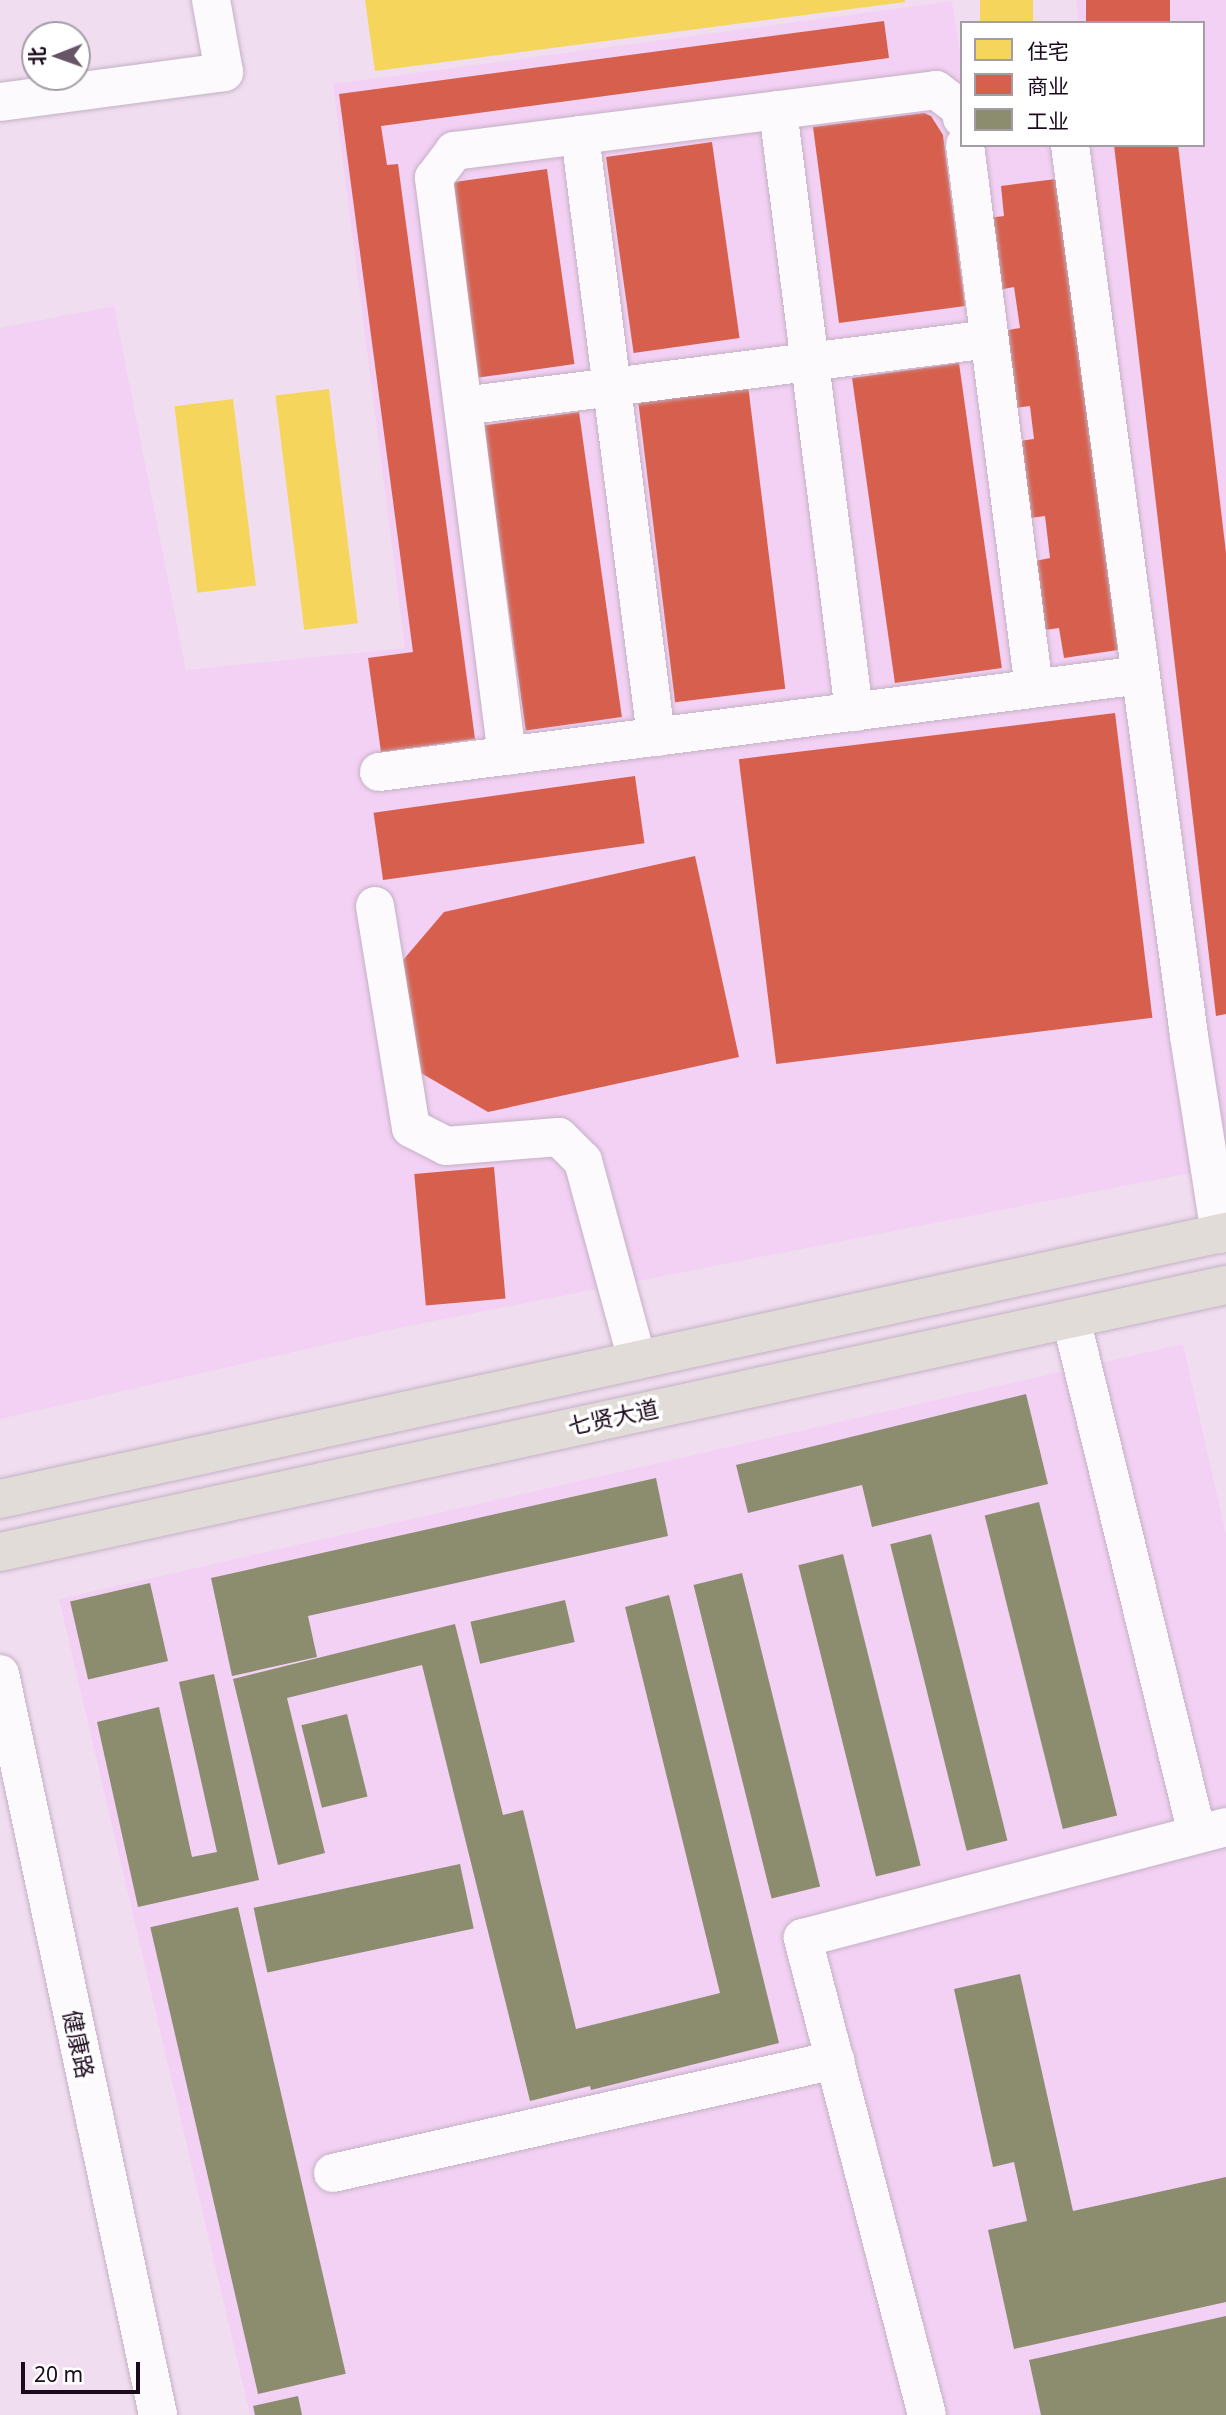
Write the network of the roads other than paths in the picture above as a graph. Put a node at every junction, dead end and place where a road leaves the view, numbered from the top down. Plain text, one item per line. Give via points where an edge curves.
1 (211, 0) edge
2 (0, 102) edge
3 (960, 108) edge
4 (778, 110) junction
5 (580, 135) junction
6 (965, 147) edge
7 (1070, 147) edge
8 (990, 339) junction
9 (810, 361) junction
10 (612, 387) junction
11 (463, 406) junction
12 (1141, 675) junction
13 (1034, 689) junction
14 (854, 712) junction
15 (656, 737) junction
16 (507, 756) junction
17 (379, 772) dead end
18 (375, 906) dead end
19 (1223, 1233) edge
20 (1226, 1285) edge
21 (1071, 1319) junction
22 (637, 1360) junction
23 (0, 1499) edge
24 (0, 1552) edge
25 (0, 1674) edge
26 (1211, 1830) edge
27 (835, 2060) junction
28 (334, 2173) dead end
29 (158, 2415) edge
30 (927, 2415) edge

1 - 2 street via 224,72
3 - 4 street via 936,90
4 - 5 street
4 - 9 street
5 - 10 street
5 - 11 street via 454,151 434,178
6 - 8 street
7 - 12 street
8 - 9 street
8 - 13 street
9 - 10 street
9 - 14 street
10 - 11 street
10 - 15 street
11 - 16 street
12 - 13 street
12 - 19 street via 1189,1036
13 - 14 street
14 - 15 street
15 - 16 street
16 - 17 street
18 - 22 street via 411,1128 446,1146 559,1137 583,1161
19 - 22 main road
20 - 21 main road, 七贤大道
21 - 24 main road, 七贤大道
21 - 26 street
22 - 23 main road
25 - 29 street, 健康路
26 - 27 street via 803,1938
27 - 28 street
27 - 30 street

